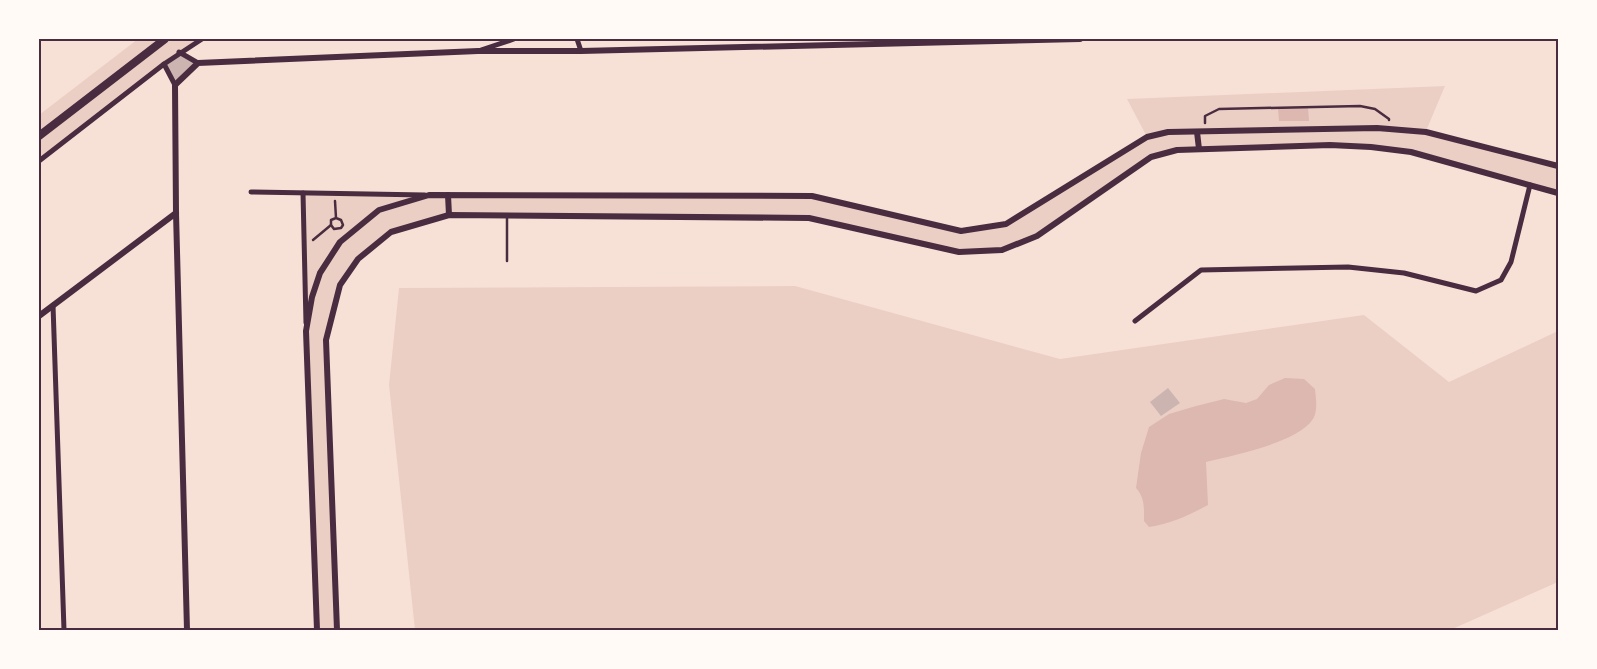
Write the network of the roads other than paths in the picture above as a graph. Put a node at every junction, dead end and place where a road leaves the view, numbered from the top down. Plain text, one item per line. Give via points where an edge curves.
1 (164, 39) edge
2 (202, 39) edge
3 (514, 39) edge
4 (577, 39) edge
5 (1080, 39) edge
6 (581, 50) junction
7 (478, 51) junction
8 (179, 52) junction
9 (198, 63) junction
10 (164, 64) junction
11 (176, 86) junction
12 (1201, 132) junction
13 (39, 136) edge
14 (1199, 149) junction
15 (39, 161) edge
16 (1558, 166) edge
17 (1530, 185) junction
18 (251, 192) dead end
19 (1558, 192) edge
20 (303, 193) junction
21 (429, 195) junction
22 (448, 195) junction
23 (176, 213) junction
24 (449, 215) junction
25 (506, 216) junction
26 (507, 261) dead end
27 (53, 305) junction
28 (39, 316) edge
29 (1135, 321) dead end
30 (306, 331) junction
31 (64, 630) edge
32 (187, 630) edge
33 (317, 630) edge
34 (337, 630) edge

1 - 13 main road
2 - 8 street
3 - 7 street
4 - 6 street
5 - 6 street
6 - 7 street
7 - 9 street
8 - 9 street
8 - 10 street
9 - 11 street
10 - 11 street
10 - 15 street
11 - 23 street
12 - 14 street
12 - 16 street via 1388,129 1426,132
12 - 22 street via 1168,132 1147,137 1006,224 961,231 812,196
14 - 17 street via 1330,144 1371,146 1410,152
14 - 25 street via 1177,150 1151,157 1037,236 1002,250 959,252 809,218
17 - 19 street
17 - 29 street via 1510,262 1501,280 1476,291 1404,272 1348,267 1201,270
18 - 20 street
20 - 21 street
20 - 30 street
21 - 22 street
21 - 30 street via 379,210 340,242 320,273
22 - 24 street
23 - 27 street
23 - 32 street
24 - 25 street
24 - 34 street via 391,232 358,259 340,285 326,340
25 - 26 lane
27 - 28 street
27 - 31 street
30 - 33 street

